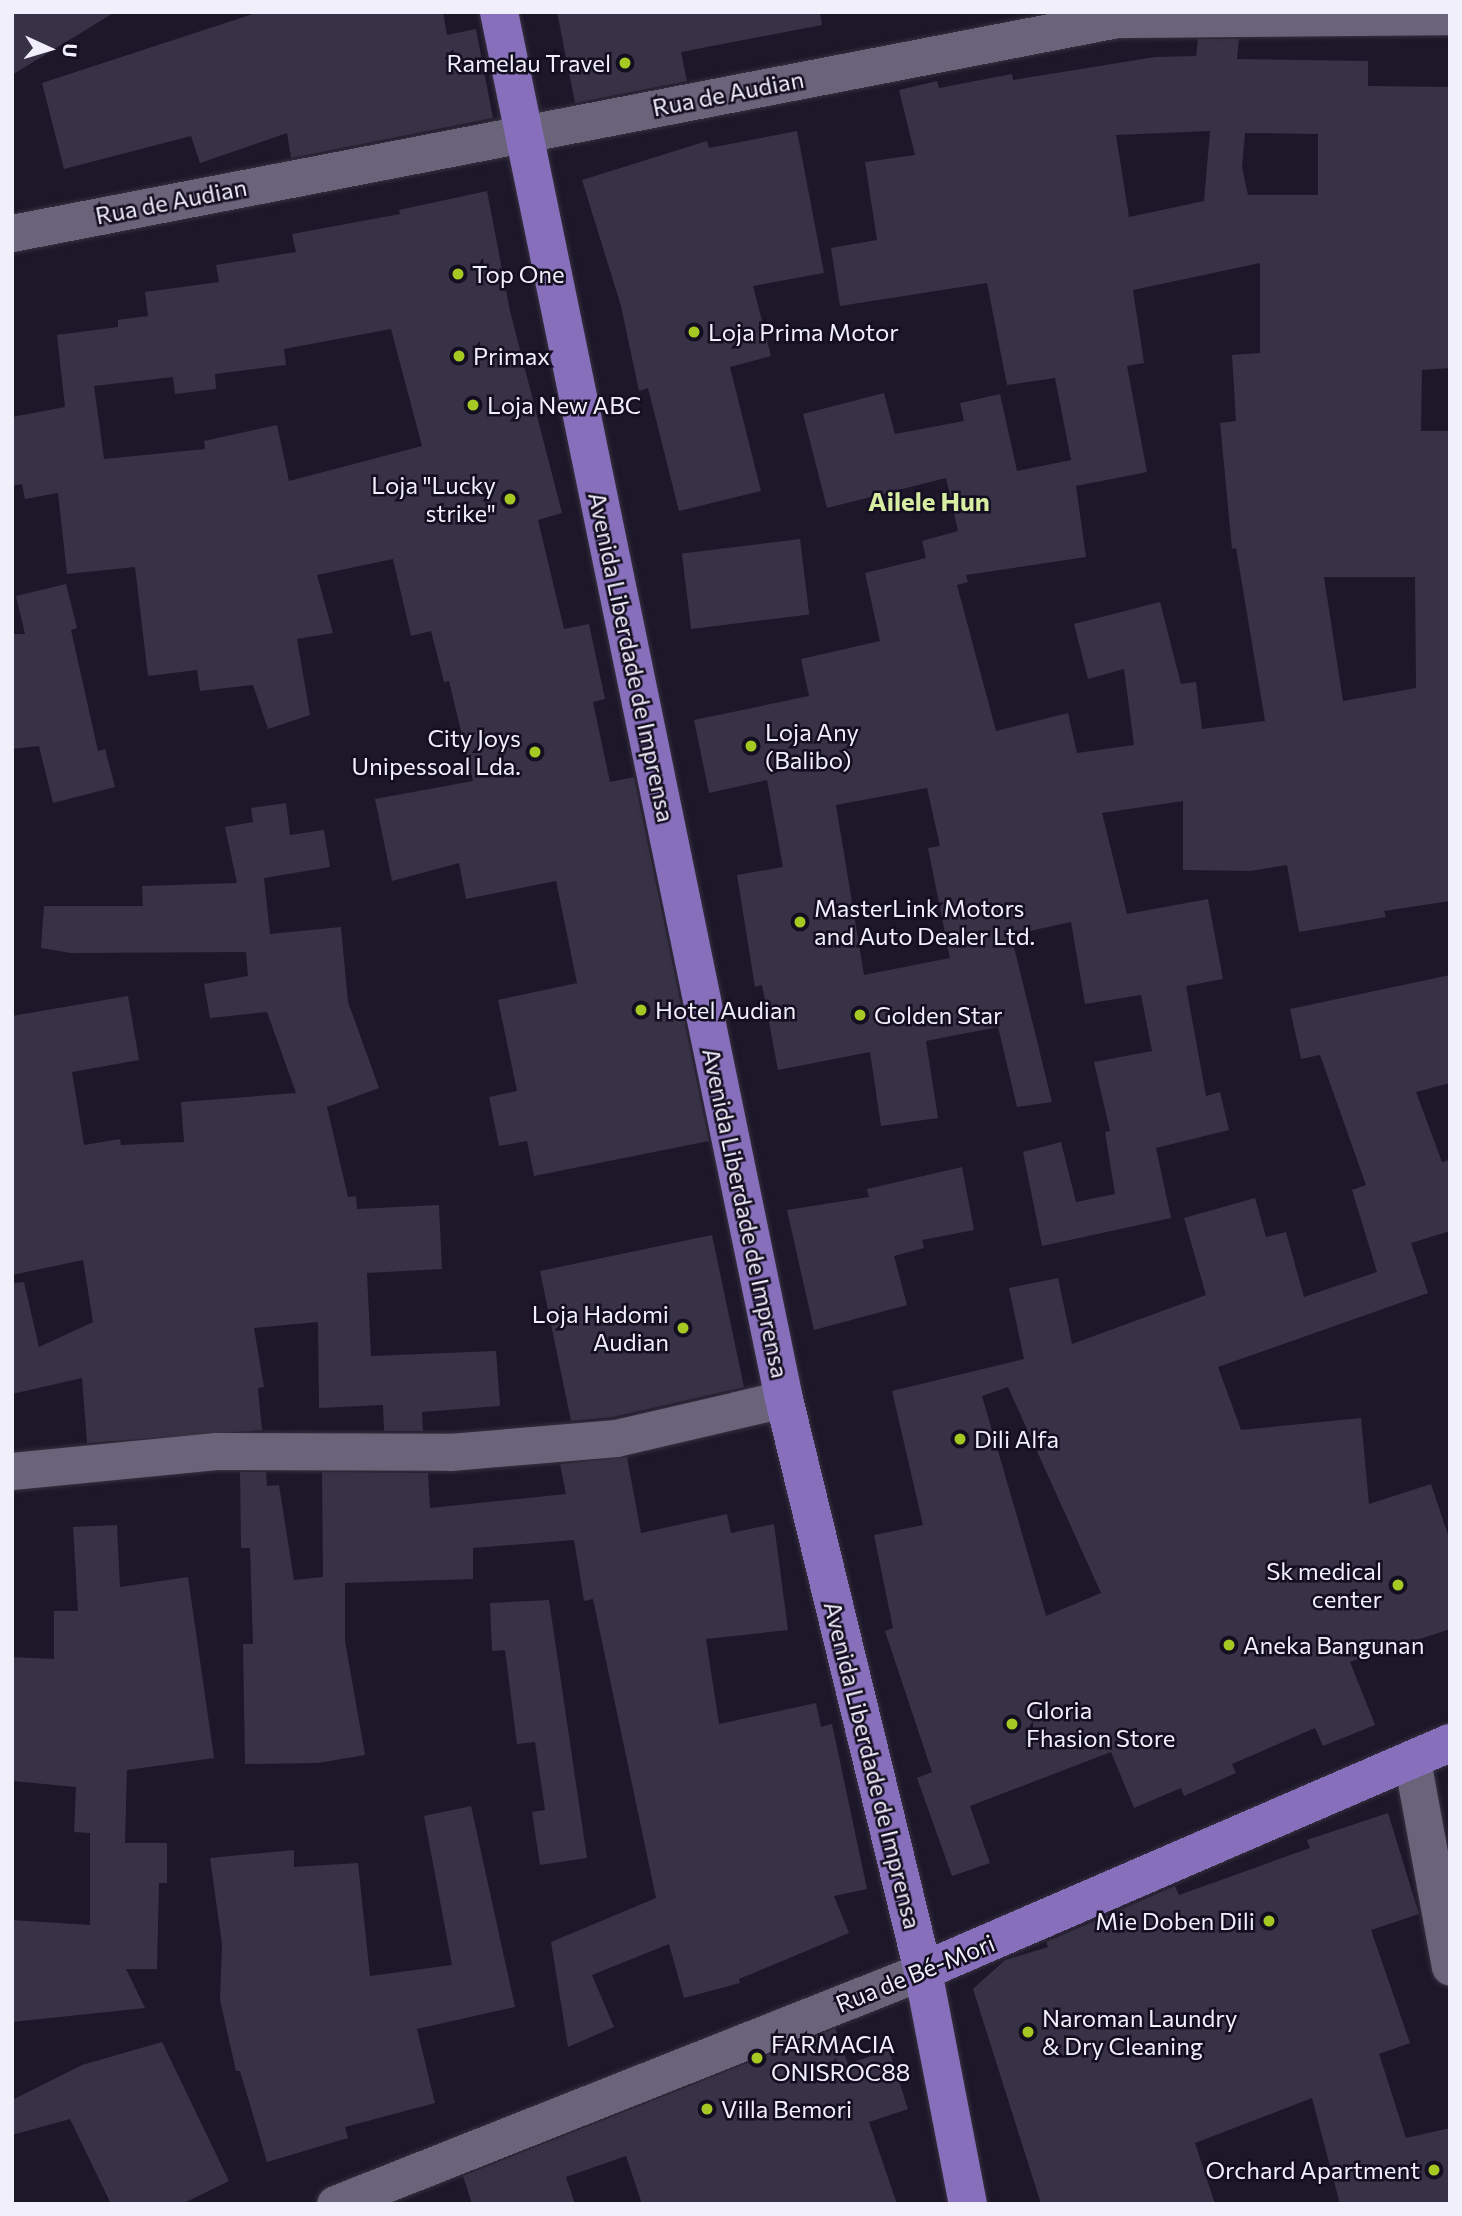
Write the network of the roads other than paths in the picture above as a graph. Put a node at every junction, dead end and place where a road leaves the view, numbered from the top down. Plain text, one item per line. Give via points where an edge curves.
1 (499, 12) edge
2 (1450, 16) edge
3 (523, 131) junction
4 (12, 233) edge
5 (784, 1399) junction
6 (12, 1471) edge
7 (1450, 1743) edge
8 (1412, 1760) junction
9 (1450, 1967) edge
10 (923, 1971) junction
11 (335, 2204) edge
12 (968, 2204) edge

1 - 3 main road, Avenida Liberdade de Imprensa
2 - 3 street, Rua de Audian via 1117,19
3 - 4 street, Rua de Audian
3 - 5 main road, Avenida Liberdade de Imprensa
5 - 6 street via 616,1438 450,1452 216,1451
5 - 10 main road, Avenida Liberdade de Imprensa
7 - 8 main road, Rua de Bé-Mori
8 - 9 street
8 - 10 main road, Rua de Bé-Mori
10 - 11 street, Rua de Bé-Mori
10 - 12 main road, Avenida Liberdade de Imprensa

